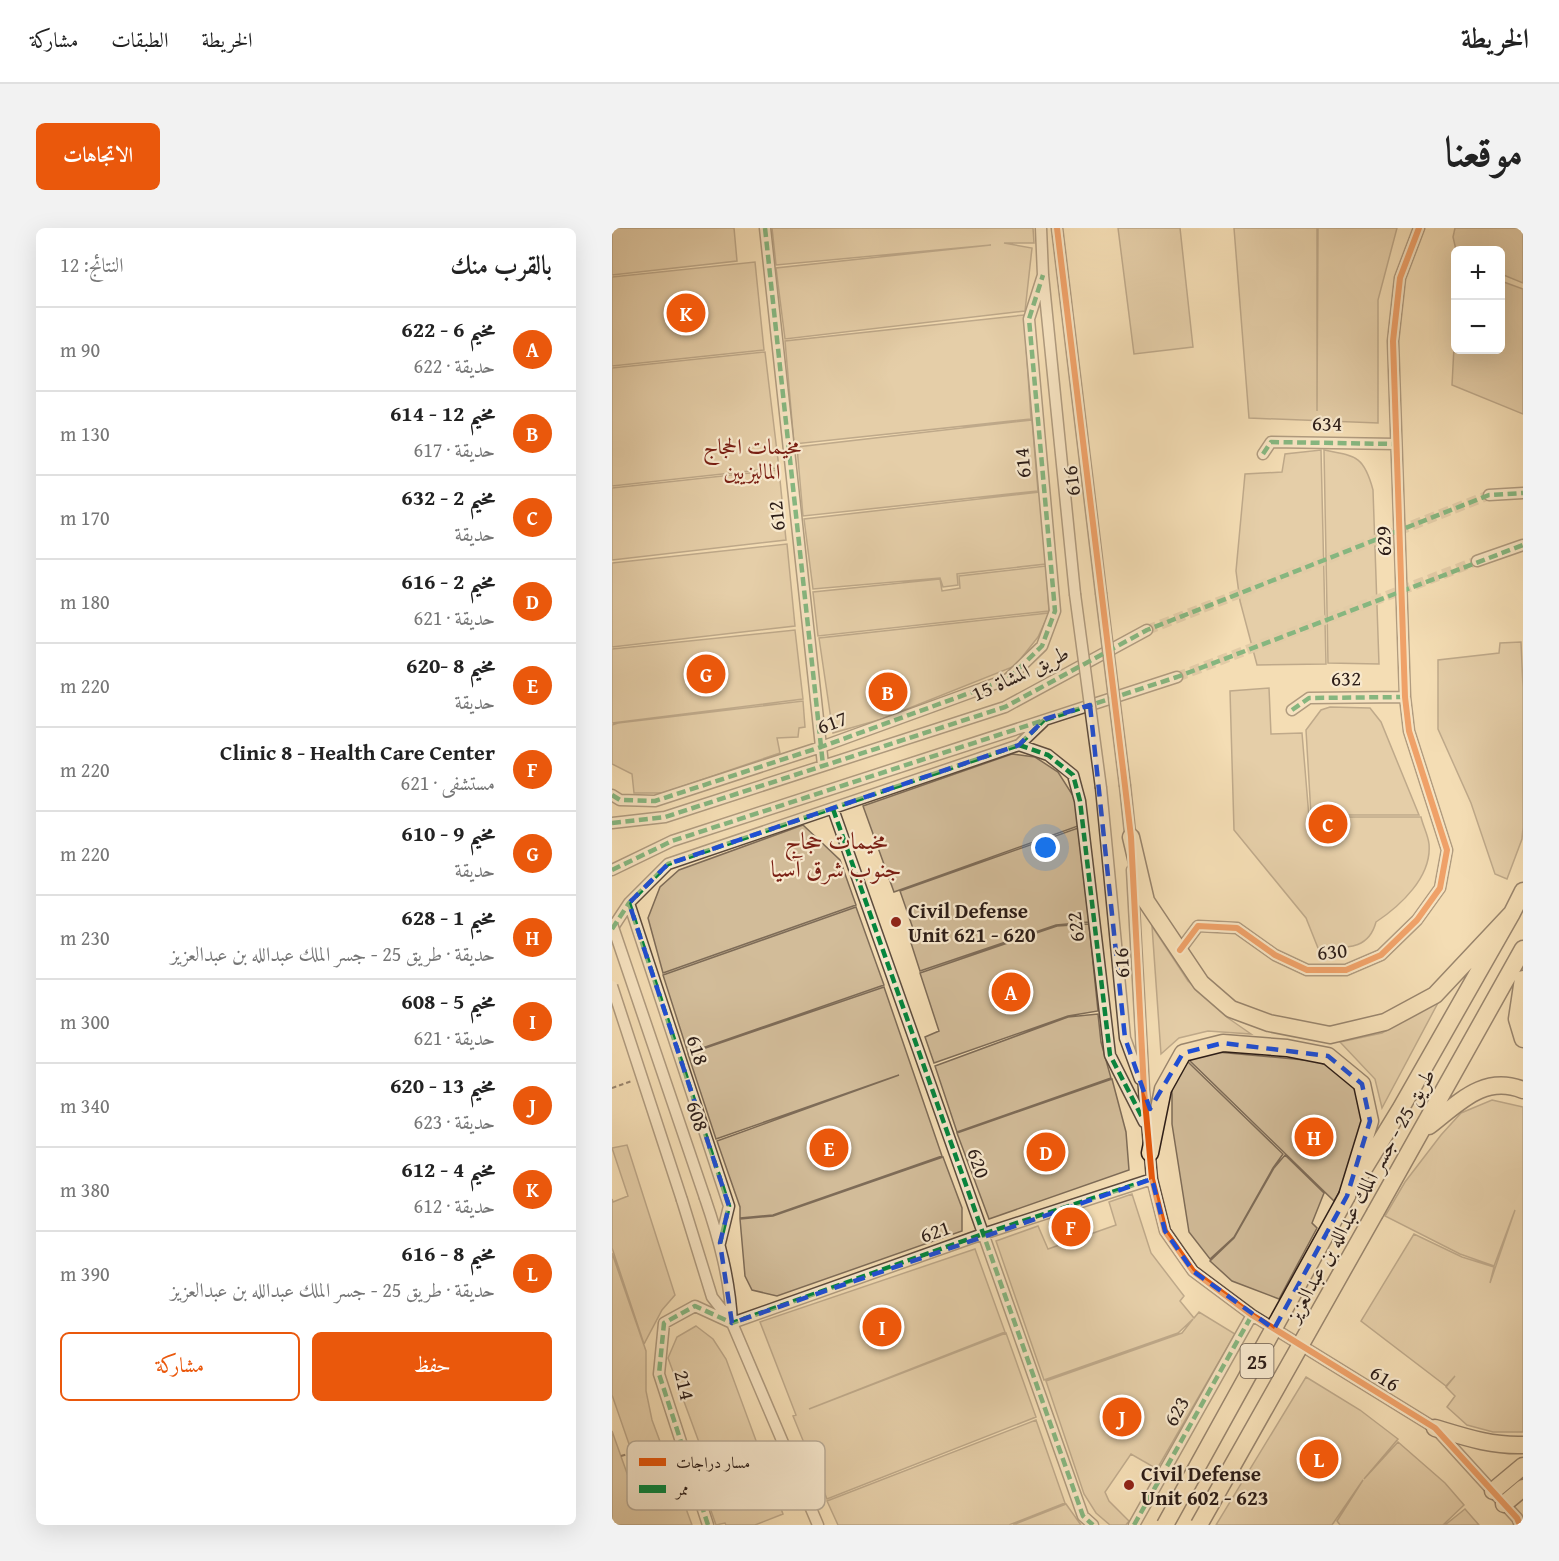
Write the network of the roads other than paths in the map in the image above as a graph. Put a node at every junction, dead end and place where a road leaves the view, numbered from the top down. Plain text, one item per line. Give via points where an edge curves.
1 (765, 228) edge
2 (1041, 228) edge
3 (1057, 228) edge
4 (1419, 228) edge
5 (1043, 275) junction
6 (1396, 444) junction
7 (1263, 454) dead end
8 (1523, 493) edge
9 (1489, 495) tunnel mouth
10 (1523, 545) edge
11 (1477, 561) tunnel mouth
12 (1147, 630) tunnel mouth
13 (1042, 646) joint
14 (1177, 677) tunnel mouth
15 (1404, 696) junction
16 (1292, 710) dead end
17 (1045, 719) junction
18 (1019, 745) junction
19 (821, 747) junction
20 (823, 765) junction
21 (616, 798) edge
22 (833, 809) junction
23 (612, 823) edge
24 (1131, 837) junction
25 (1447, 850) joint
26 (612, 870) edge
27 (1523, 891) edge
28 (629, 903) junction
29 (1512, 913) junction
30 (612, 924) edge
31 (612, 928) edge
32 (1523, 949) edge
33 (1180, 950) junction
34 (1523, 979) edge
35 (612, 986) edge
36 (1523, 1039) edge
37 (1144, 1090) junction
38 (1523, 1090) edge
39 (1147, 1128) junction
40 (1423, 1130) junction
41 (1150, 1153) junction
42 (1152, 1179) junction
43 (1347, 1196) junction
44 (983, 1234) junction
45 (720, 1243) junction
46 (1252, 1315) junction
47 (732, 1323) junction
48 (1435, 1428) junction
49 (681, 1441) edge
50 (782, 1441) edge
51 (1523, 1445) edge
52 (1523, 1466) edge
53 (1523, 1488) edge
54 (1498, 1498) junction
55 (703, 1510) edge
56 (812, 1510) edge
57 (708, 1525) edge
58 (818, 1525) edge
59 (1093, 1525) edge
60 (1134, 1525) edge
61 (1165, 1525) edge
62 (1199, 1525) edge
63 (1520, 1525) edge

1 - 19 street, 612
2 - 5 street, 616
3 - 24 street, 616, bridge
4 - 6 street, 629 via 1400,278 1393,341
5 - 13 street, 614 via 1029,319 1055,611
5 - 37 street, 616, bridge via 1125,1038
6 - 7 street, 634 via 1271,442
6 - 15 street, 629
8 - 9 street
10 - 11 street
12 - 20 street, طريق المشاة 15 via 1005,706
13 - 19 street, 617 via 1008,679
14 - 17 street
15 - 16 street, 632 via 1309,698
15 - 25 street, 629 via 1409,731
17 - 18 street
17 - 26 street via 672,841
18 - 22 street
18 - 39 street, 622 via 1048,755 1073,775 1080,801 1110,1055
19 - 20 street, 612
19 - 21 street, 617 via 655,801
20 - 23 street, طريق المشاة 15 via 666,817
22 - 28 street via 668,864
22 - 44 street, 620
24 - 33 main road via 1146,901
24 - 37 street, 616
25 - 33 street, 630 via 1440,888 1417,920 1381,955 1346,970 1307,970 1275,955 1237,928 1198,926
27 - 29 main road, طريق 25 - جسر الملك عبدالله بن عبدالعزيز / 25
28 - 31 street
28 - 45 street, 618 via 729,1206
29 - 33 main road via 1435,994 1385,1022 1330,1035 1269,1023 1231,1009 1201,983
29 - 43 main road, طريق 25 - جسر الملك عبدالله بن عبدالعزيز / 25
30 - 45 street, 608, bridge
32 - 40 main road, طريق 25 - جسر الملك عبدالله بن عبدالعزيز / 25
34 - 36 main road via 1517,1019
35 - 47 street, 608, bridge via 712,1297
37 - 39 street, 616
38 - 40 main road via 1499,1086 1477,1089
39 - 41 street, 616
40 - 62 main road, طريق 25 - جسر الملك عبدالله بن عبدالعزيز / 25, bridge
41 - 42 street, 616
41 - 43 main road via 1162,1089 1183,1053 1223,1043 1328,1056 1362,1084 1370,1121
42 - 44 street, 621
42 - 46 street, 616 via 1165,1231 1193,1271
43 - 61 main road, طريق 25 - جسر الملك عبدالله بن عبدالعزيز / 25, bridge
44 - 47 street, 621
44 - 59 street, 620 via 1083,1516
45 - 47 street, 608 via 731,1292
46 - 48 street, 616
46 - 60 street, 623
47 - 49 street, 214 via 695,1306 664,1323 659,1374
47 - 50 street, 608
48 - 51 main road via 1480,1442
48 - 54 street, 616
52 - 54 main road
53 - 54 main road
54 - 63 street, 616
55 - 57 street, 214
56 - 58 street, 608

